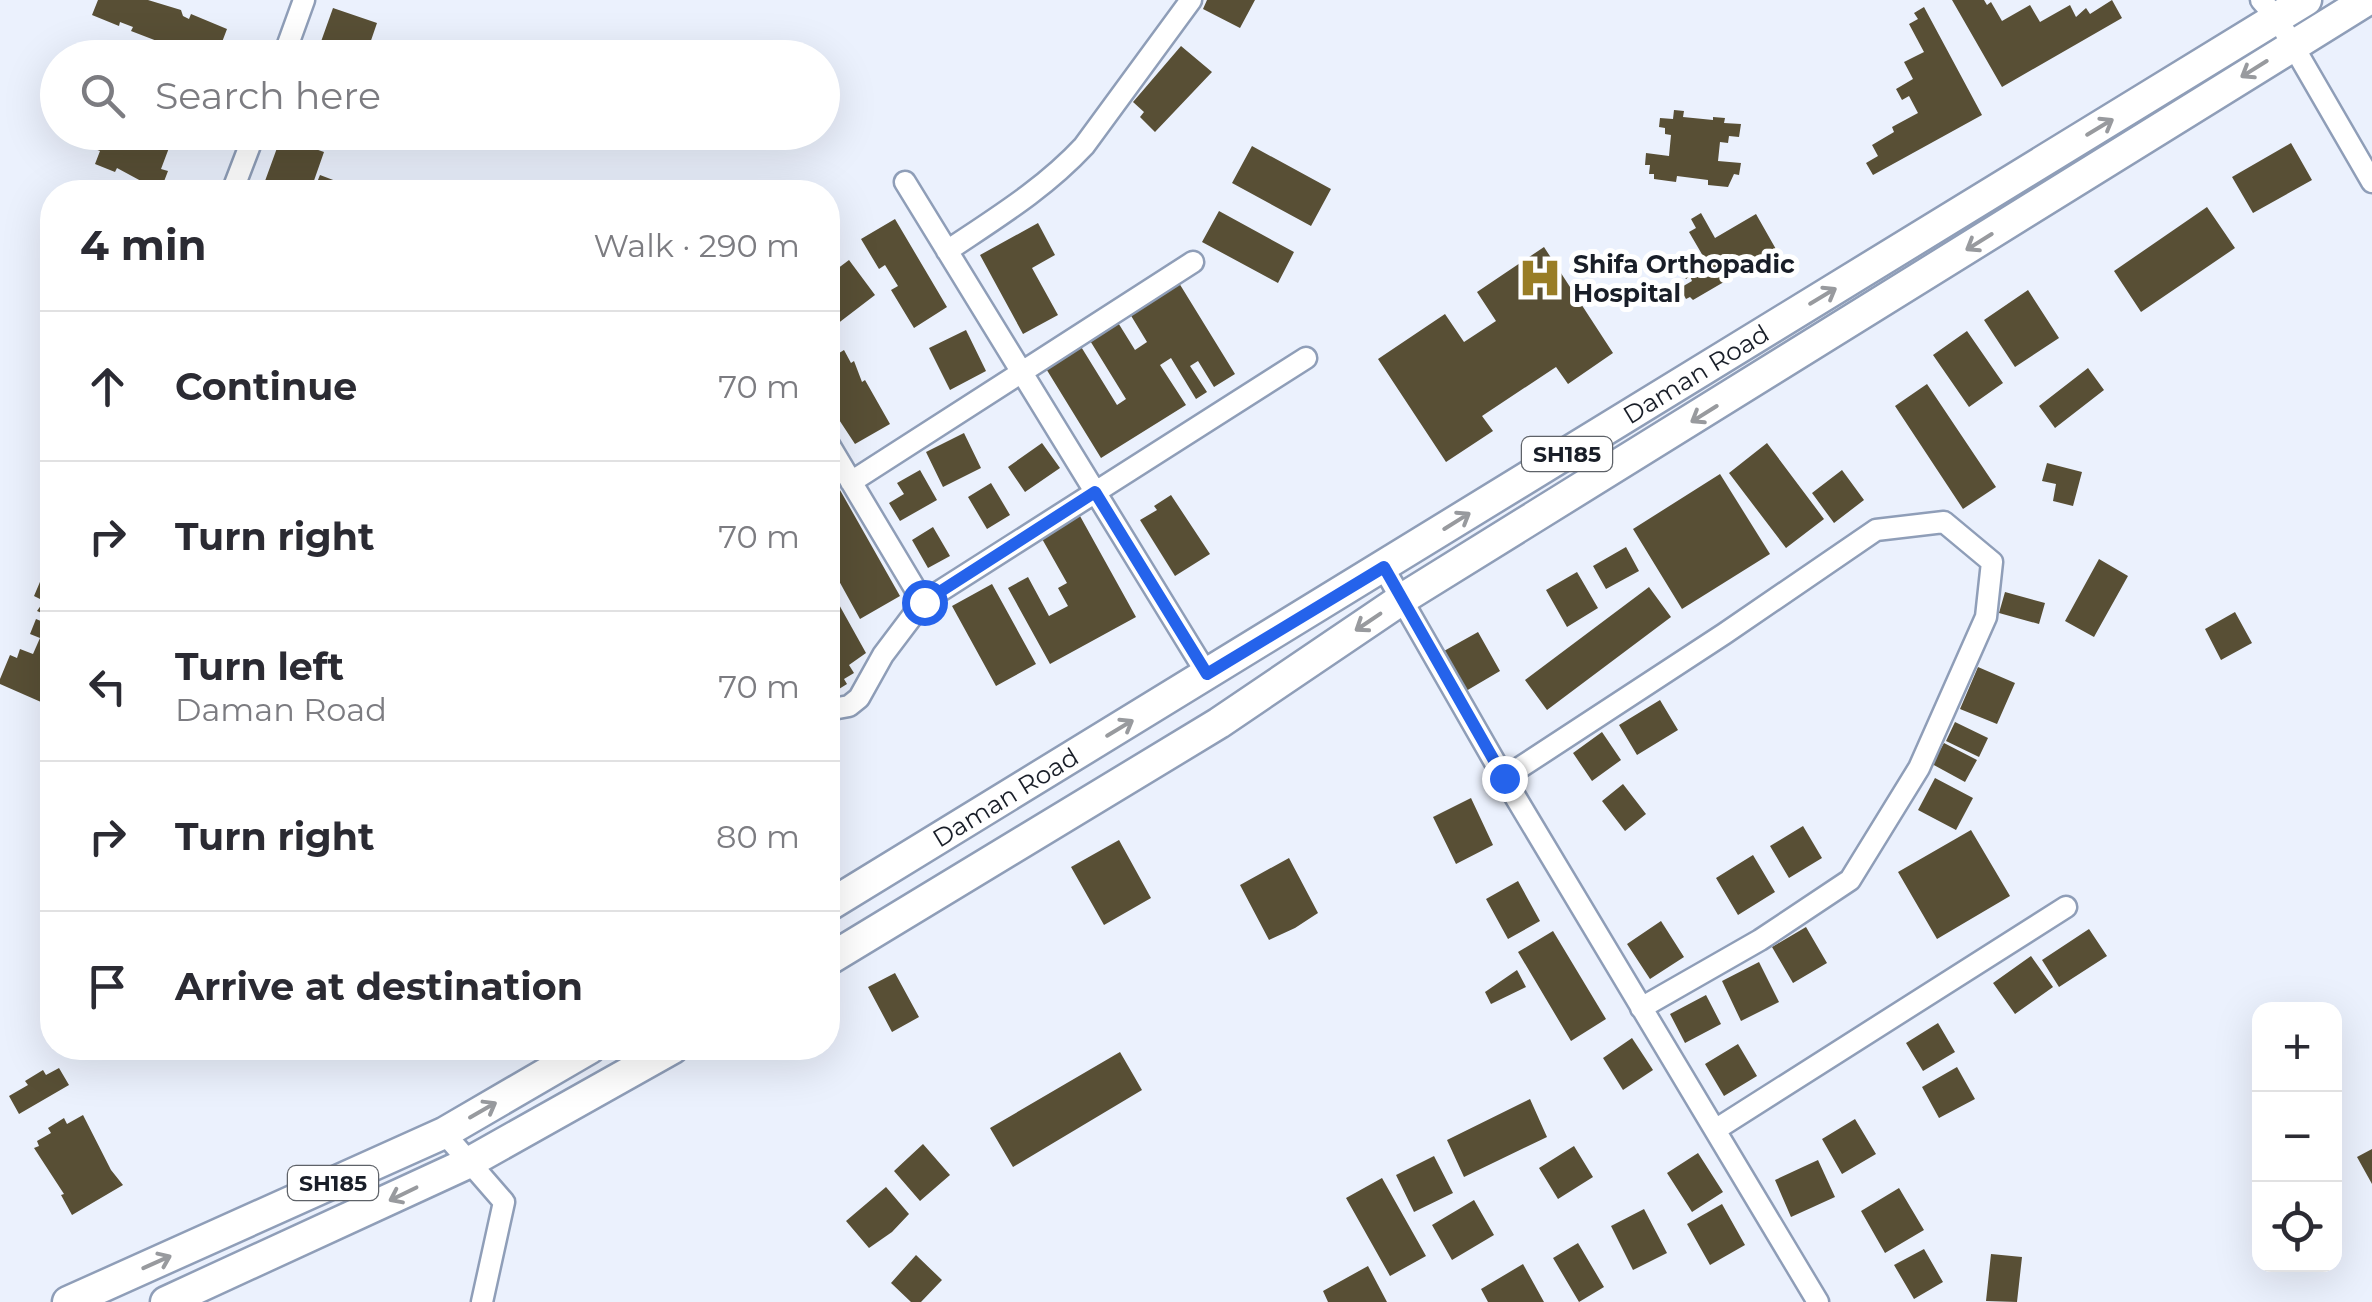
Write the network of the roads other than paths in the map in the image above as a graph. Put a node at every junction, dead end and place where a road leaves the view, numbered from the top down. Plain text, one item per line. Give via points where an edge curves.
1 (304, 0) edge
2 (1191, 0) edge
3 (2306, 0) edge
4 (2368, 0) edge
5 (2277, 21) edge
6 (289, 40) edge
7 (247, 150) edge
8 (236, 180) edge
9 (906, 182) dead end
10 (2372, 182) edge
11 (947, 251) junction
12 (1193, 262) dead end
13 (1306, 358) dead end
14 (1022, 372) junction
15 (840, 463) edge
16 (851, 482) junction
17 (1095, 492) junction
18 (1384, 567) junction
19 (1402, 599) junction
20 (924, 602) junction
21 (1207, 674) junction
22 (840, 708) edge
23 (1504, 778) junction
24 (840, 899) edge
25 (2066, 907) dead end
26 (840, 953) edge
27 (1642, 1008) junction
28 (567, 1060) edge
29 (652, 1060) edge
30 (1715, 1130) junction
31 (444, 1133) junction
32 (470, 1162) junction
33 (68, 1302) edge
34 (166, 1302) edge
35 (482, 1302) edge
36 (1818, 1302) edge

1 - 6 street
2 - 11 street via 1064,167
3 - 5 main road, Daman Road / SH185
4 - 5 main road
5 - 10 street
18 -> 5 main road, Daman Road / SH185
5 -> 19 main road via 1801,354
7 - 8 street
9 - 11 street
11 - 14 street
12 - 14 street
13 - 17 street
14 - 16 street
14 - 17 street
15 - 16 street
16 - 20 street
17 - 20 street
17 - 21 street
18 - 19 street
18 - 21 main road, Daman Road / SH185
19 - 23 street
19 -> 26 main road via 1219,722
20 - 22 street via 859,698
24 -> 21 main road, Daman Road / SH185
23 - 27 street
23 - 27 street via 1876,530 1944,522 1992,562 1986,617 1919,768 1850,880
25 - 30 street
27 - 30 street
31 -> 28 main road, SH185
29 - 32 main road
30 - 36 street
31 - 32 street
33 -> 31 main road, SH185
32 -> 34 main road
32 - 35 street via 504,1202

